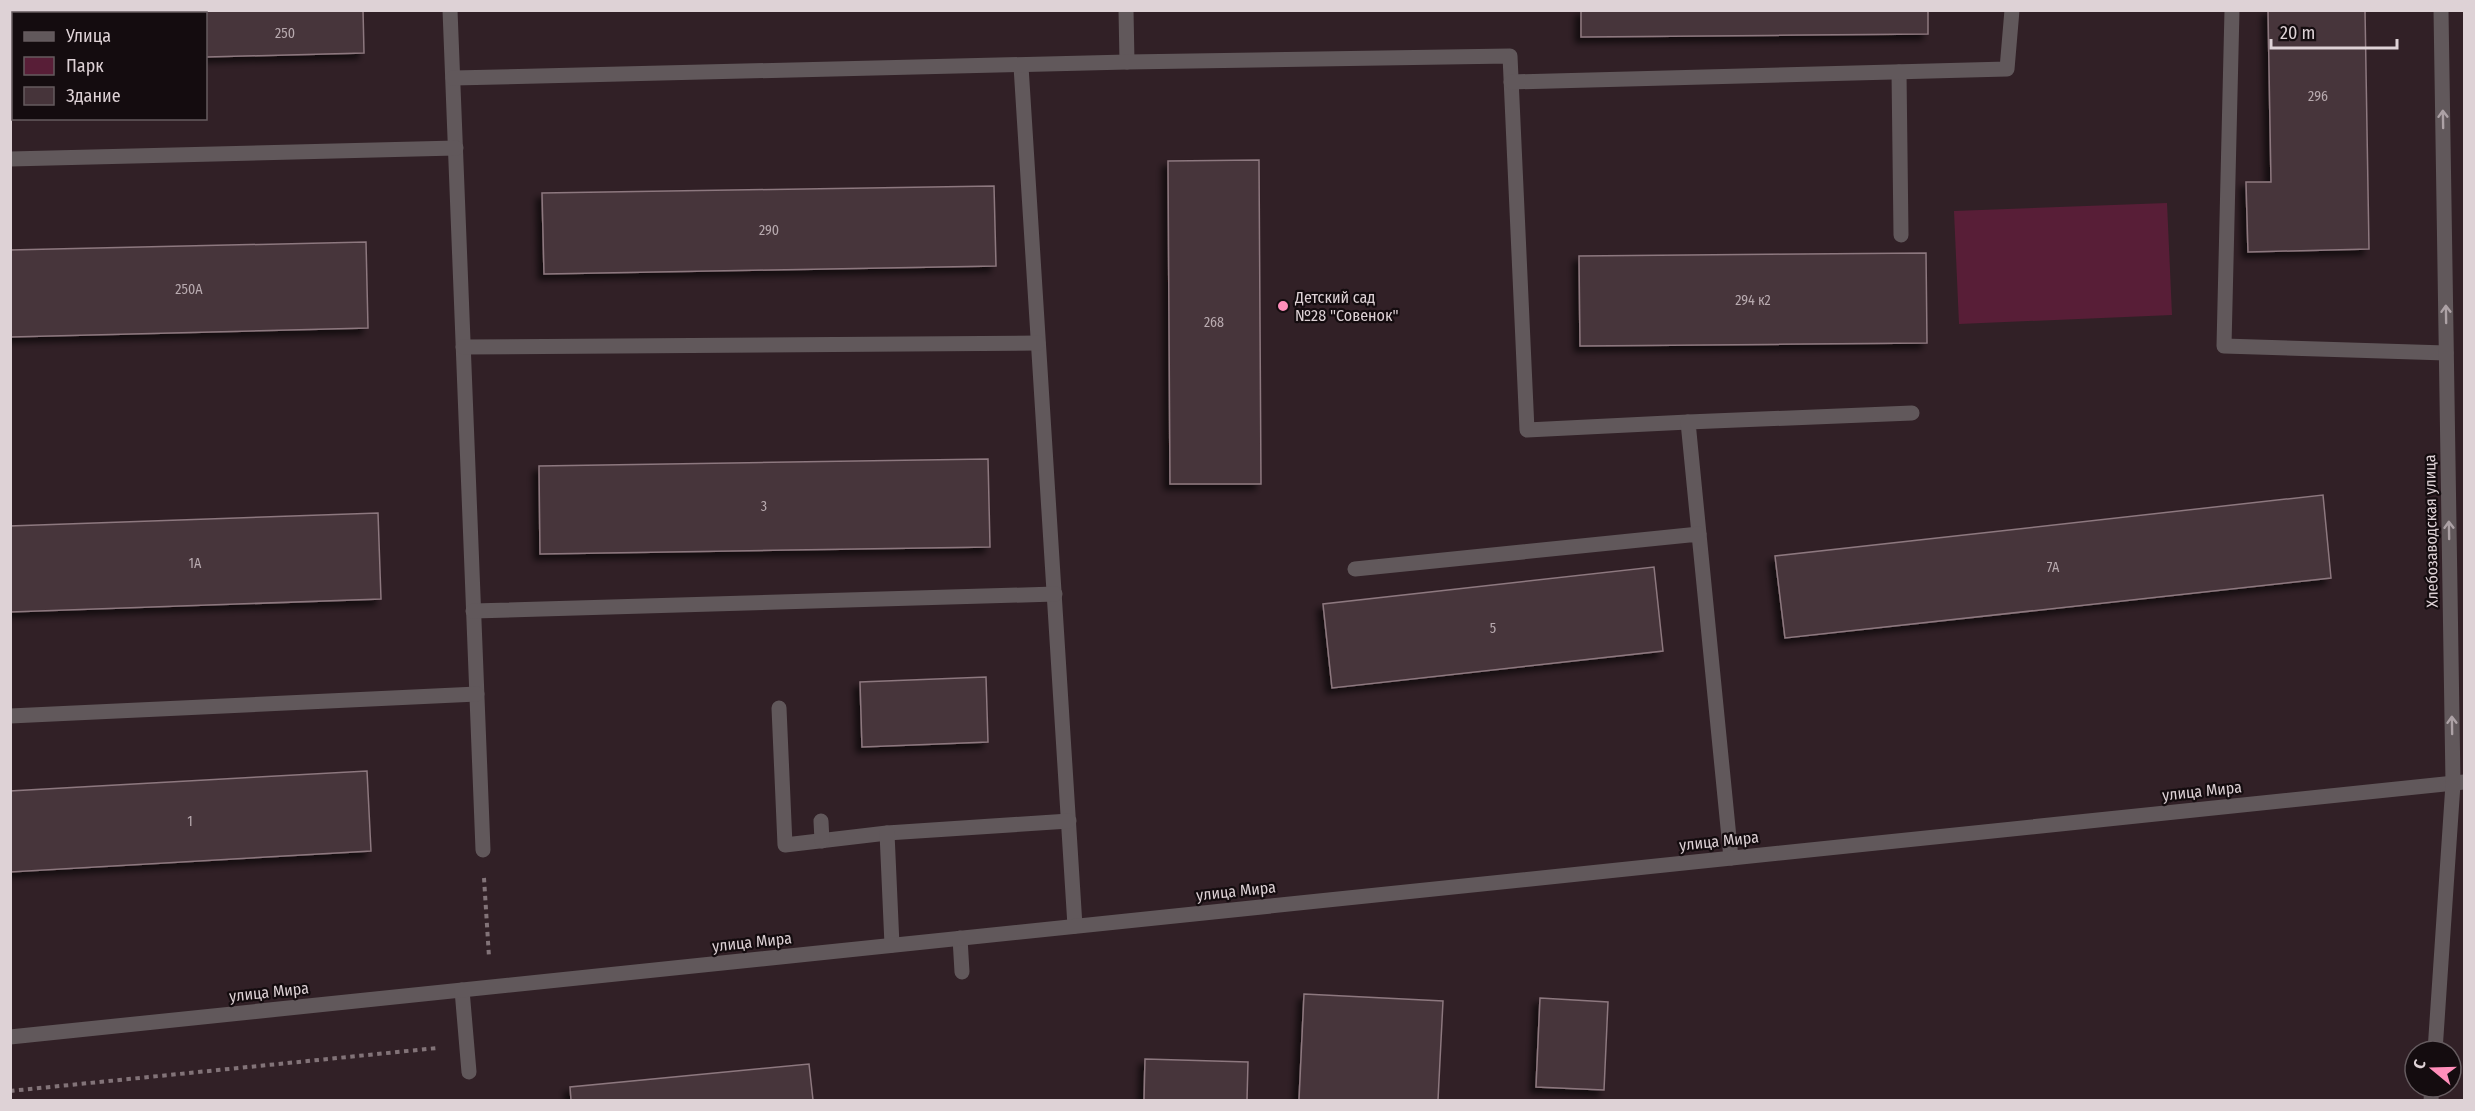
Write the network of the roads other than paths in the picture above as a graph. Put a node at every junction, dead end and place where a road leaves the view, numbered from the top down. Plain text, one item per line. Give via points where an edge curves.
1 (450, 10) edge
2 (1126, 10) edge
3 (2012, 10) edge
4 (2232, 10) edge
5 (2441, 10) edge
6 (1127, 62) junction
7 (1021, 66) junction
8 (1899, 72) junction
9 (453, 78) junction
10 (1511, 82) junction
11 (456, 148) junction
12 (10, 159) edge
13 (1901, 235) dead end
14 (1038, 344) junction
15 (463, 347) junction
16 (2446, 353) junction
17 (1912, 413) dead end
18 (1688, 422) junction
19 (1699, 534) junction
20 (1355, 569) dead end
21 (1054, 594) junction
22 (473, 611) junction
23 (477, 694) junction
24 (779, 708) dead end
25 (10, 716) edge
26 (2459, 783) edge
27 (821, 821) dead end
28 (1069, 821) junction
29 (887, 833) junction
30 (822, 841) junction
31 (483, 850) dead end
32 (1731, 858) junction
33 (1076, 926) junction
34 (960, 938) junction
35 (892, 945) junction
36 (962, 972) dead end
37 (462, 990) junction
38 (10, 1037) edge
39 (2436, 1039) edge
40 (469, 1072) dead end

1 - 9 street
2 - 6 street
3 - 8 street via 2007,69
4 - 16 street via 2224,346
16 -> 5 street, Хлебозаводская улица
6 - 7 street
6 - 10 street via 1510,56
7 - 9 street
7 - 14 street
8 - 10 street
8 - 13 street
9 - 11 street
10 - 18 street via 1527,430
11 - 12 street
11 - 15 street
14 - 15 street
14 - 21 street
15 - 22 street
26 -> 16 street, Хлебозаводская улица
17 - 18 street
18 - 19 street
19 - 20 street
19 - 32 street
21 - 22 street
21 - 28 street
22 - 23 street
23 - 25 street
23 - 31 street
24 - 30 street via 785,845
26 - 32 street, улица Мира
26 - 39 street, Хлебозаводская улица
27 - 30 street
28 - 29 street
28 - 33 street
29 - 30 street
29 - 35 street
32 - 33 street, улица Мира
33 - 34 street, улица Мира
34 - 35 street, улица Мира
34 - 36 street
35 - 37 street, улица Мира
37 - 38 street, улица Мира
37 - 40 street

